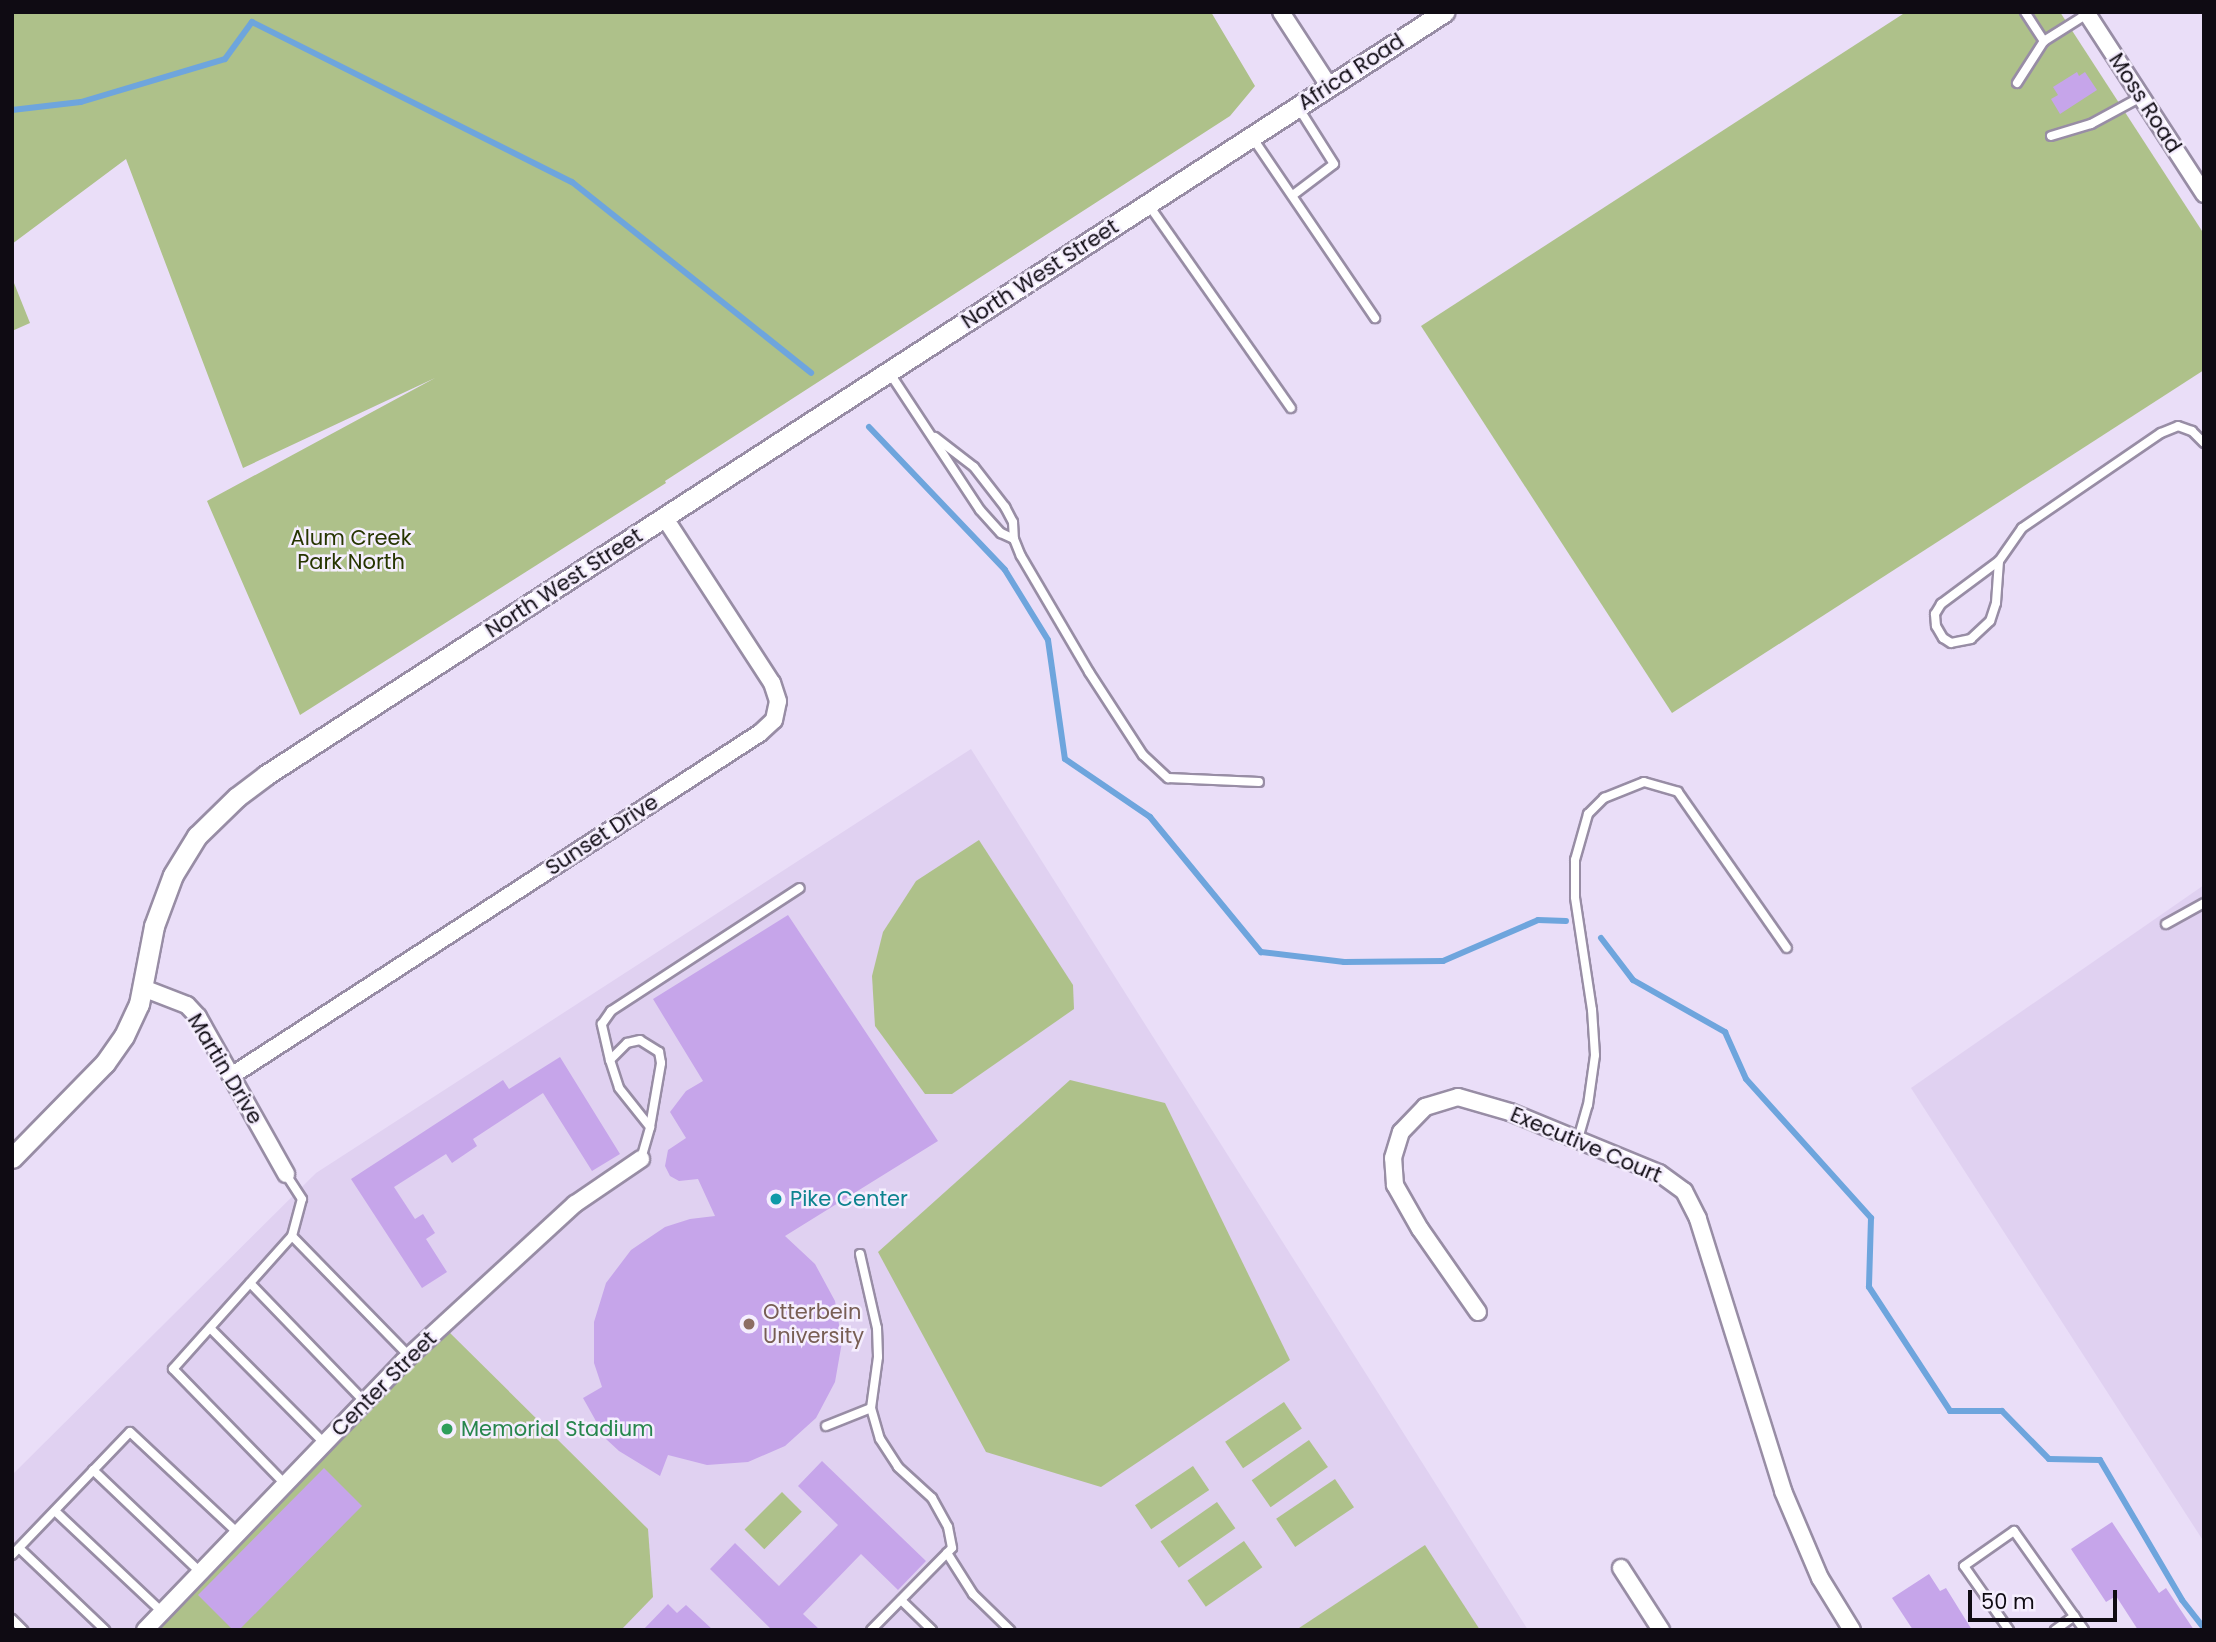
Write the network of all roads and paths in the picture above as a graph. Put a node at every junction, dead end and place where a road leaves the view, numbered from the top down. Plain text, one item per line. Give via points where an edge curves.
1 (1281, 12) edge
2 (1444, 12) edge
3 (2025, 12) edge
4 (2086, 13) edge
5 (2044, 41) junction
6 (2017, 83) dead end
7 (1329, 86) junction
8 (2141, 97) junction
9 (1298, 107) junction
10 (1255, 134) junction
11 (2051, 136) dead end
12 (2204, 194) edge
13 (1293, 195) junction
14 (1148, 204) junction
15 (1375, 318) dead end
16 (889, 372) junction
17 (1291, 408) dead end
18 (935, 437) junction
19 (2204, 443) edge
20 (665, 518) junction
21 (1014, 539) junction
22 (1999, 561) junction
23 (1259, 782) dead end
24 (800, 888) dead end
25 (2204, 904) edge
26 (2166, 924) dead end
27 (1787, 948) dead end
28 (143, 988) junction
29 (610, 1060) junction
30 (231, 1076) junction
31 (650, 1127) junction
32 (1578, 1139) junction
33 (13, 1157) edge
34 (641, 1159) joint
35 (286, 1174) joint
36 (292, 1236) junction
37 (860, 1254) dead end
38 (250, 1283) junction
39 (1478, 1312) dead end
40 (209, 1328) junction
41 (409, 1356) junction
42 (365, 1402) junction
43 (871, 1408) junction
44 (826, 1426) dead end
45 (324, 1444) junction
46 (93, 1470) junction
47 (286, 1485) junction
48 (55, 1511) junction
49 (239, 1534) junction
50 (19, 1548) junction
51 (947, 1553) junction
52 (12, 1555) edge
53 (1621, 1568) dead end
54 (201, 1573) junction
55 (901, 1600) junction
56 (162, 1612) junction
57 (2074, 1616) junction
58 (12, 1619) edge
59 (23, 1630) edge
60 (105, 1630) edge
61 (145, 1630) edge
62 (871, 1630) edge
63 (932, 1630) edge
64 (1010, 1630) edge
65 (1661, 1630) edge
66 (1852, 1630) edge
67 (2009, 1630) edge
68 (2055, 1630) edge
69 (2084, 1630) edge

1 - 7 street
2 - 7 street, Africa Road
3 - 5 lane
4 - 5 lane
4 - 8 street, Moss Road
5 - 6 lane
7 - 9 street, Africa Road
8 - 11 lane via 2091,124
8 - 12 street, Moss Road
9 - 10 street, Africa Road
9 - 13 lane via 1334,164
10 - 13 lane
10 - 14 street, North West Street
13 - 15 lane
14 - 16 street, North West Street
14 - 17 lane
16 - 18 lane
16 - 20 street, North West Street
18 - 21 lane via 954,476 980,510 1001,533
18 - 21 lane via 964,457 989,486 1013,522
19 - 22 lane via 2178,426 2161,433 2022,528
20 - 28 street, North West Street via 237,797 197,836 173,874 154,926
20 - 30 street, Sunset Drive via 772,683 778,701 774,720
21 - 23 lane via 1089,672 1143,755 1159,771 1179,780
22 - 22 lane via 1990,621 1971,639 1951,643 1943,639 1935,614 1941,604
24 - 29 lane via 611,1011 602,1024
25 - 26 lane
27 - 32 lane via 1678,792 1644,782 1604,798 1588,814 1575,860 1595,1055
28 - 30 street, Martin Drive via 187,1005
28 - 33 street, North West Street via 133,1020 104,1063
29 - 31 lane via 619,1088
29 - 31 lane via 627,1043 640,1040 659,1052
30 - 35 street, Martin Drive
31 - 34 lane
32 - 39 street, Executive Court via 1458,1097 1425,1107 1401,1132 1393,1158 1395,1185
32 - 66 street, Executive Court via 1659,1173 1684,1191 1698,1219 1783,1491 1820,1578
34 - 41 street, Center Street via 575,1204
35 - 36 lane via 302,1199
36 - 38 lane
36 - 41 lane
37 - 43 lane via 877,1328
38 - 40 lane
38 - 42 lane
40 - 45 lane
40 - 47 lane via 174,1365 174,1373
41 - 42 street, Center Street
42 - 45 street, Center Street
43 - 44 lane
43 - 51 lane via 880,1439 898,1467 932,1498 948,1527 952,1548
45 - 47 street, Center Street
46 - 48 lane
46 - 49 lane via 130,1432
46 - 54 lane
47 - 49 street, Center Street
48 - 50 lane
48 - 56 lane
49 - 54 street, Center Street
50 - 52 lane
50 - 60 lane
51 - 55 lane
51 - 64 lane via 973,1594
53 - 65 street
54 - 56 street, Center Street
55 - 62 lane
55 - 63 lane
56 - 61 street, Center Street
57 - 67 lane via 2014,1531 1964,1566
57 - 68 lane
57 - 69 lane
58 - 59 lane

